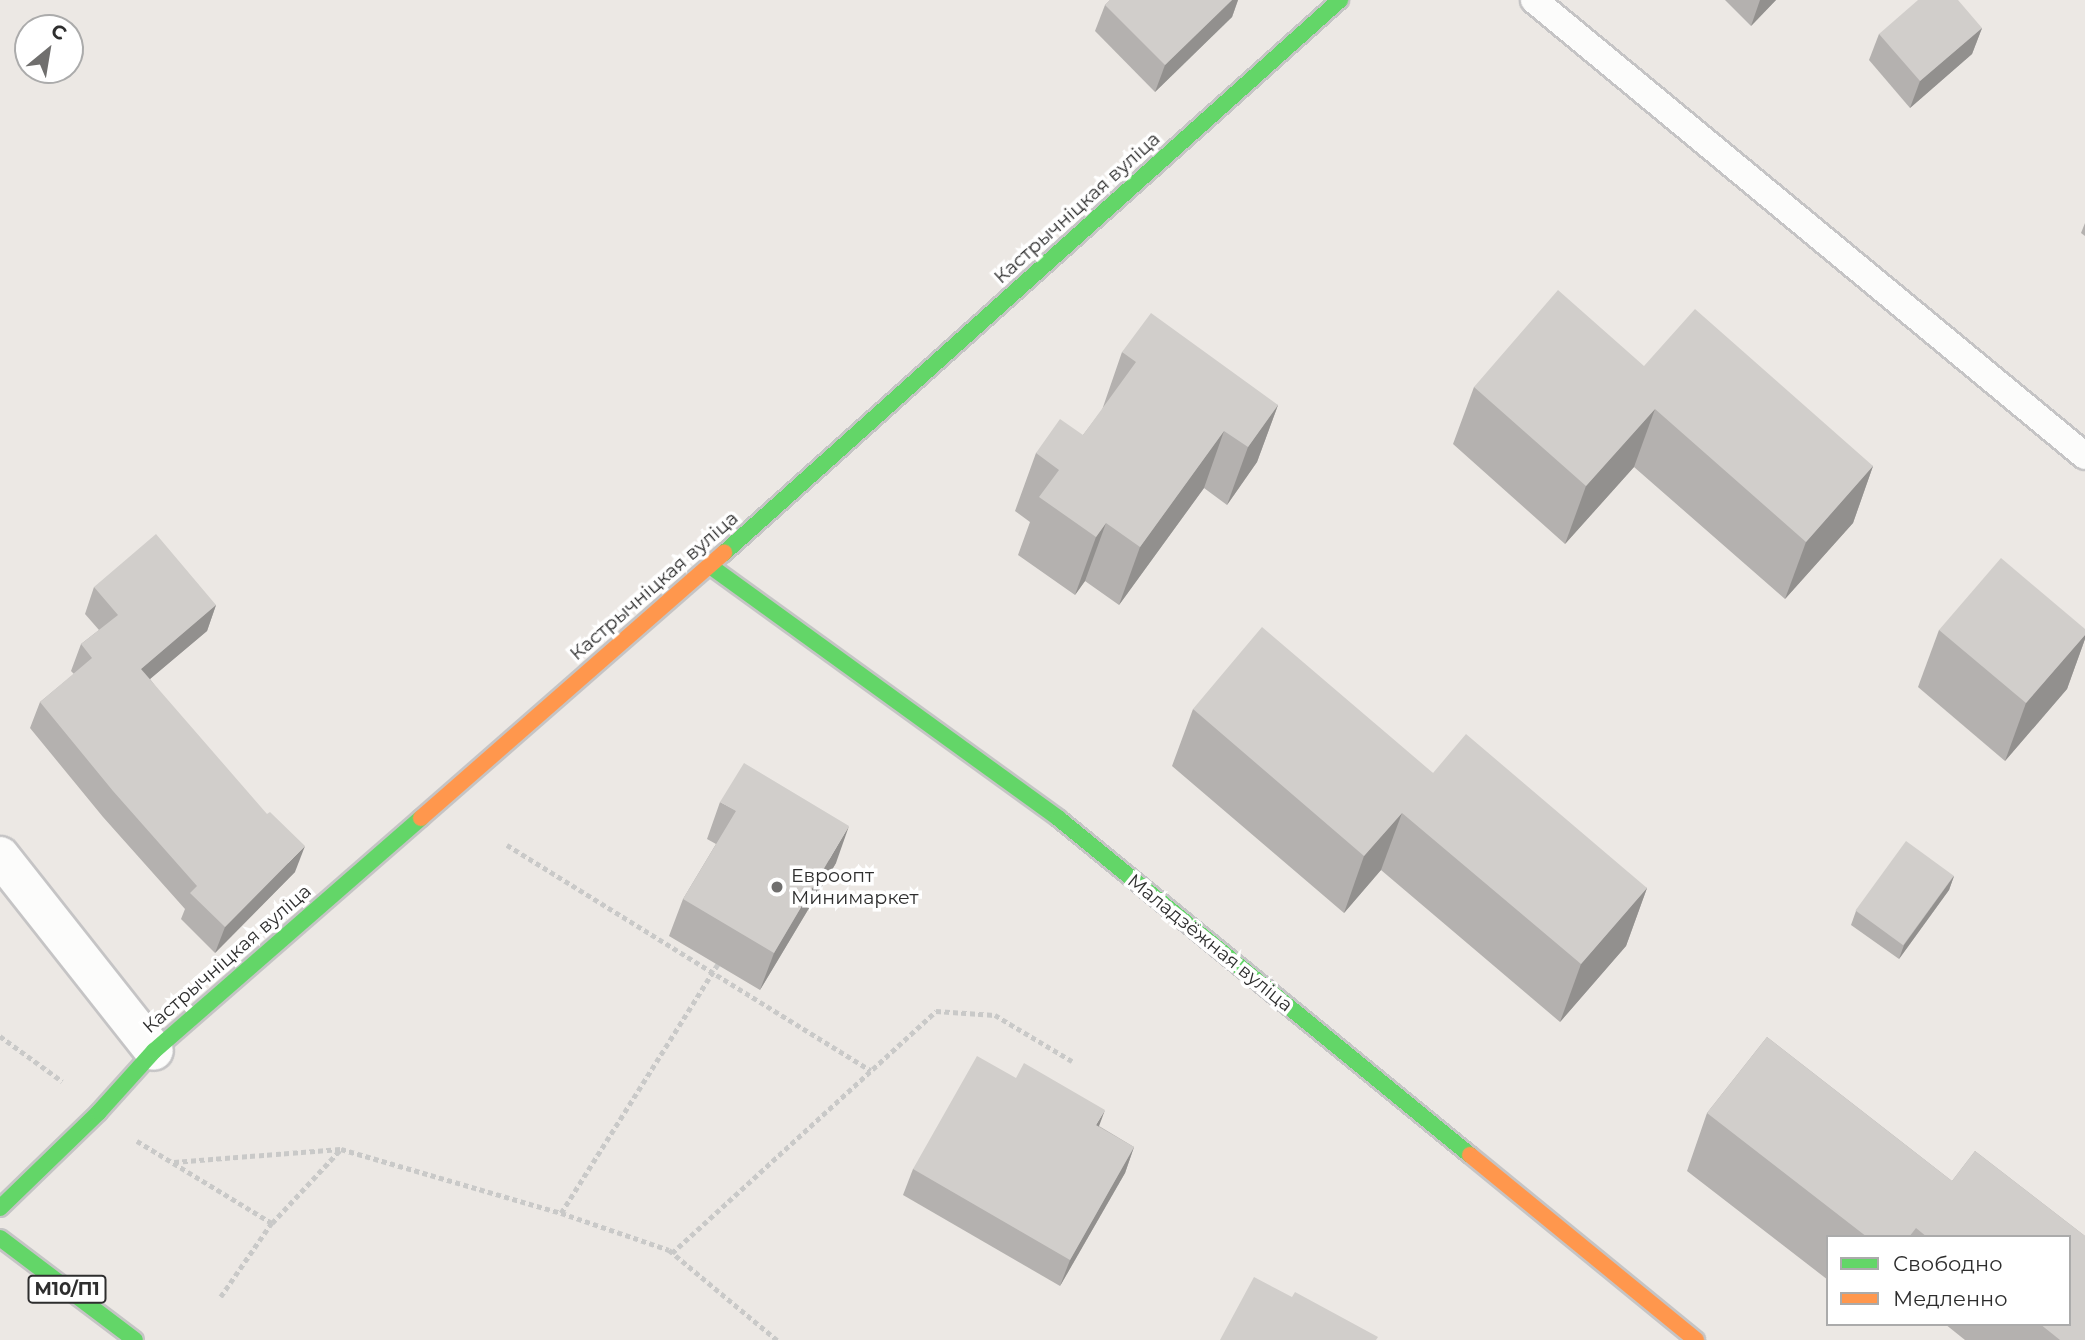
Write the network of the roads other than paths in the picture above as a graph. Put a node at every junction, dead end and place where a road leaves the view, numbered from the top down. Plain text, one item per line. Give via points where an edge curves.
1 (1340, 0) edge
2 (1534, 0) edge
3 (2085, 456) edge
4 (710, 566) junction
5 (0, 856) edge
6 (154, 1051) junction
7 (0, 1208) edge
8 (0, 1238) edge
9 (135, 1340) edge
10 (1696, 1340) edge

1 - 4 street, Кастрычніцкая вуліца
2 - 3 lane
4 - 6 street, Кастрычніцкая вуліца
4 - 10 street, Маладзёжная вуліца via 1058,818
5 - 6 street
6 - 7 street, Кастрычніцкая вуліца
8 - 9 street, М10/П1

